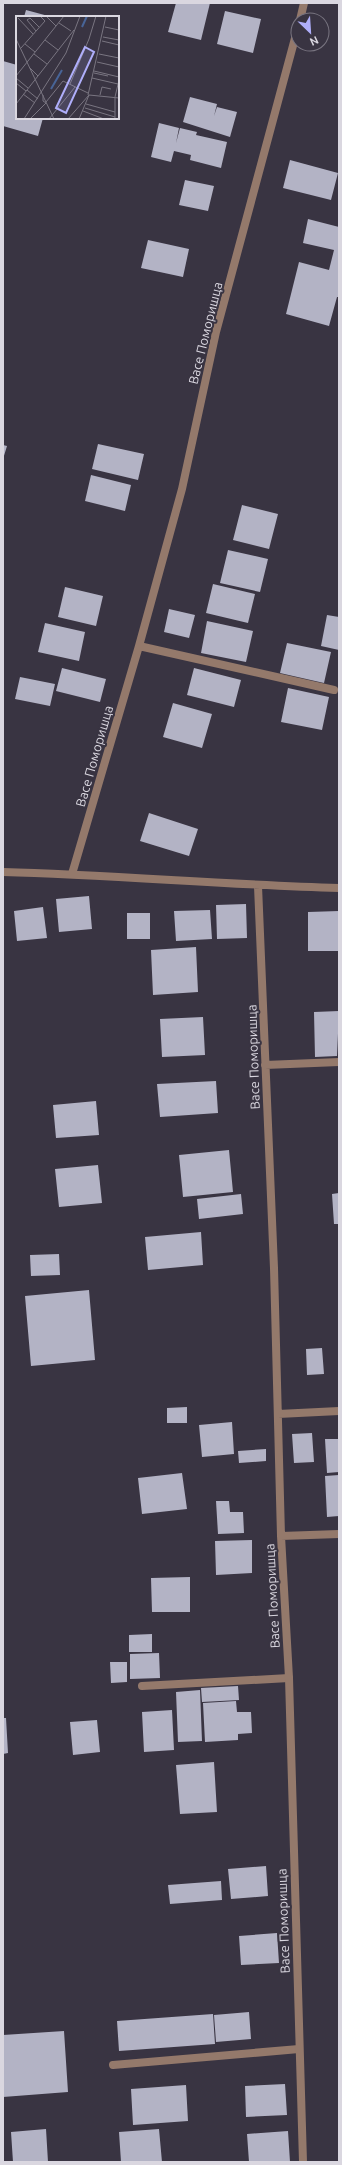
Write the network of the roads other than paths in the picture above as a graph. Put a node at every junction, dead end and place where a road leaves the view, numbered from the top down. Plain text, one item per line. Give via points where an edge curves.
1 (291, 52) edge
2 (139, 646) junction
3 (334, 690) dead end
4 (3, 872) edge
5 (72, 874) junction
6 (258, 886) junction
7 (339, 888) edge
8 (339, 1062) edge
9 (265, 1065) junction
10 (339, 1411) edge
11 (278, 1414) junction
12 (339, 1534) edge
13 (281, 1536) junction
14 (289, 1678) junction
15 (142, 1686) dead end
16 (299, 2049) junction
17 (113, 2065) dead end
18 (303, 2162) edge

1 - 2 street, Васе Поморишца via 216,332 182,489
2 - 3 street
2 - 5 street, Васе Поморишца
4 - 5 street
5 - 6 street
6 - 7 street
6 - 9 street, Васе Поморишца
8 - 9 street
9 - 11 street, Васе Поморишца
10 - 11 street
11 - 13 street, Васе Поморишца
12 - 13 street, Васе Поморишца
13 - 14 street, Васе Поморишца
14 - 15 street
14 - 16 street, Васе Поморишца
16 - 17 street
16 - 18 street, Васе Поморишца

